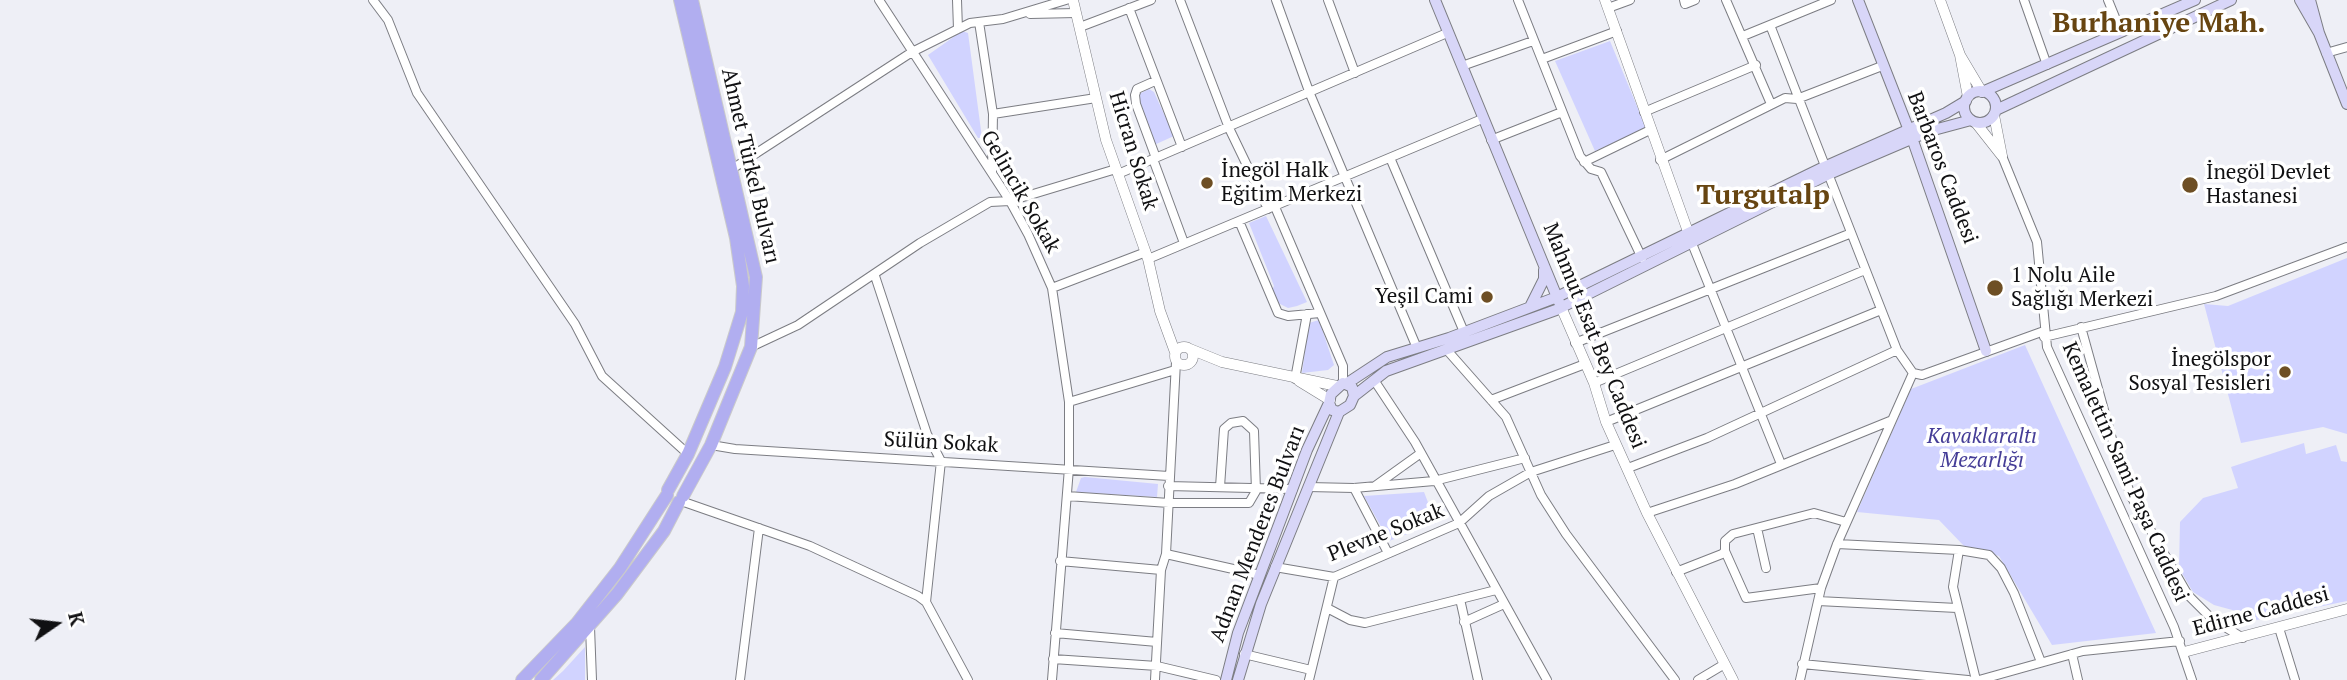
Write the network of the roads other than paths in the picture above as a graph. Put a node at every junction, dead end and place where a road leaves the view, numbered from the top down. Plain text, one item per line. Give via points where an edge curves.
1 (373, 0) edge
2 (680, 0) edge
3 (692, 0) edge
4 (878, 0) edge
5 (957, 0) edge
6 (1066, 0) edge
7 (1073, 0) edge
8 (1151, 0) edge
9 (1180, 0) edge
10 (1276, 0) edge
11 (1328, 0) edge
12 (1435, 0) edge
13 (1518, 0) edge
14 (1630, 0) edge
15 (1684, 0) edge
16 (1695, 0) edge
17 (1726, 0) edge
18 (1831, 0) edge
19 (1858, 0) edge
20 (1940, 0) edge
21 (2024, 0) edge
22 (2108, 0) edge
23 (2231, 0) edge
24 (2300, 0) edge
25 (2310, 0) edge
26 (2188, 1) edge
27 (1606, 4) edge
28 (1129, 8) junction
29 (1076, 13) junction
30 (1020, 14) junction
31 (979, 22) junction
32 (1770, 25) junction
33 (1080, 27) junction
34 (958, 29) junction
35 (1617, 31) junction
36 (2120, 32) junction
37 (1447, 33) junction
38 (2319, 33) junction
39 (1742, 36) junction
40 (1533, 41) junction
41 (2347, 47) edge
42 (912, 52) junction
43 (2326, 53) junction
44 (1960, 55) junction
45 (1542, 59) junction
46 (1756, 65) junction
47 (2047, 65) junction
48 (1462, 66) junction
49 (1882, 66) junction
50 (1356, 73) junction
51 (1155, 81) junction
52 (1982, 92) junction
53 (1310, 94) junction
54 (1096, 98) junction
55 (1797, 99) junction
56 (1967, 99) junction
57 (1771, 104) junction
58 (2347, 104) edge
59 (1644, 112) junction
60 (1562, 113) junction
61 (1995, 113) junction
62 (993, 114) junction
63 (1482, 119) junction
64 (1973, 122) junction
65 (1229, 128) junction
66 (1650, 130) junction
67 (1911, 134) junction
68 (1491, 140) junction
69 (1182, 147) junction
70 (2002, 156) junction
71 (1155, 158) junction
72 (1391, 160) junction
73 (1660, 160) junction
74 (1584, 162) junction
75 (732, 169) junction
76 (1117, 171) junction
77 (1826, 171) junction
78 (992, 172) junction
79 (1345, 178) junction
80 (1010, 201) junction
81 (1271, 208) junction
82 (1239, 221) junction
83 (1849, 234) junction
84 (1689, 237) junction
85 (1184, 243) junction
86 (2347, 247) edge
87 (1147, 256) junction
88 (1643, 261) junction
89 (1543, 264) junction
90 (1865, 270) junction
91 (875, 276) junction
92 (1052, 288) junction
93 (1708, 288) junction
94 (1560, 302) junction
95 (1530, 307) junction
96 (1881, 310) junction
97 (1160, 311) junction
98 (1320, 313) junction
99 (1307, 314) junction
100 (1724, 327) junction
101 (2081, 327) junction
102 (1464, 332) junction
103 (2044, 334) junction
104 (1575, 343) junction
105 (751, 347) junction
106 (1187, 347) junction
107 (1416, 348) junction
108 (1446, 349) junction
109 (1897, 350) junction
110 (1986, 351) junction
111 (1175, 361) junction
112 (1222, 362) junction
113 (1188, 364) junction
114 (1585, 364) junction
115 (1739, 366) junction
116 (1913, 373) junction
117 (1295, 379) junction
118 (1374, 380) junction
119 (1594, 383) junction
120 (1342, 384) junction
121 (1354, 396) junction
122 (1491, 400) junction
123 (1069, 402) junction
124 (1329, 402) junction
125 (1339, 412) junction
126 (1760, 415) junction
127 (1890, 421) junction
128 (1606, 422) junction
129 (711, 445) junction
130 (1615, 445) junction
131 (1421, 453) junction
132 (688, 454) junction
133 (1525, 458) junction
134 (941, 461) junction
135 (1782, 464) junction
136 (1069, 468) junction
137 (1628, 468) junction
138 (1531, 471) junction
139 (1169, 475) junction
140 (1434, 481) junction
141 (1168, 486) junction
142 (1375, 486) junction
143 (1220, 487) junction
144 (1308, 487) junction
145 (1256, 488) junction
146 (1354, 488) junction
147 (1293, 489) junction
148 (667, 493) junction
149 (1066, 496) junction
150 (681, 500) junction
151 (1169, 503) junction
152 (1647, 513) junction
153 (1846, 522) junction
154 (1459, 523) junction
155 (759, 528) junction
156 (1757, 528) junction
157 (1838, 544) junction
158 (1959, 550) junction
159 (1726, 551) junction
160 (1388, 553) junction
161 (1166, 554) junction
162 (1060, 561) junction
163 (1275, 567) junction
164 (1766, 568) dead end
165 (1161, 570) junction
166 (1676, 572) junction
167 (1260, 575) junction
168 (1334, 577) junction
169 (1821, 588) junction
170 (1496, 590) junction
171 (1460, 599) junction
172 (1818, 601) junction
173 (926, 602) junction
174 (1504, 604) junction
175 (1957, 608) junction
176 (1329, 609) junction
177 (2347, 609) edge
178 (1464, 622) junction
179 (590, 627) junction
180 (2279, 628) junction
181 (1055, 633) junction
182 (2243, 638) junction
183 (2180, 640) junction
184 (1157, 642) junction
185 (2184, 652) junction
186 (1244, 654) junction
187 (2072, 654) junction
188 (1053, 659) junction
189 (2041, 662) junction
190 (1802, 664) junction
191 (1723, 665) junction
192 (1157, 666) junction
193 (1311, 670) junction
194 (1867, 676) edge
195 (1948, 679) edge
196 (522, 680) edge
197 (541, 680) edge
198 (592, 680) edge
199 (740, 680) edge
200 (968, 680) edge
201 (1052, 680) edge
202 (1155, 680) edge
203 (1216, 680) edge
204 (1226, 680) edge
205 (1238, 680) edge
206 (1309, 680) edge
207 (1475, 680) edge
208 (1547, 680) edge
209 (1675, 680) edge
210 (1698, 680) edge
211 (1733, 680) edge
212 (1800, 680) edge
213 (1968, 680) edge
214 (1983, 680) edge
215 (2078, 680) edge
216 (2192, 680) edge
217 (2295, 680) edge

1 - 132 street via 388,20 417,93 575,324 602,376
2 - 132 main road, Ahmet Türkel Bulvarı via 743,286 735,341
3 - 75 main road, Ahmet Türkel Bulvarı
4 - 42 street, Gelincik Sokak
5 - 34 street
6 - 30 street
7 - 29 street, Hicran Sokak
8 - 28 street
9 - 65 street
10 - 53 street
11 - 50 street
12 - 37 main road, Mahmut Esat Bey Caddesi
13 - 40 street
14 - 27 street
15 - 16 street via 1685,4
17 - 39 street
18 - 32 street
19 - 49 main road, Barbaros Caddesi
20 - 44 street
21 - 47 street
22 - 36 street
23 - 61 main road
24 - 38 main road
25 - 38 main road
26 - 36 main road
27 - 35 street
28 - 33 street
28 - 51 street
29 - 30 street
29 - 33 street, Hicran Sokak
30 - 31 street
31 - 34 street
31 - 62 street
32 - 39 street
32 - 55 street
33 - 54 street, Hicran Sokak
34 - 42 street
35 - 45 street
35 - 59 street
36 - 47 main road
37 - 48 main road, Mahmut Esat Bey Caddesi
37 - 50 street
38 - 43 main road
39 - 46 street
40 - 45 street
40 - 48 street
41 - 43 street
42 - 75 street
42 - 78 street, Gelincik Sokak
43 - 58 main road
44 - 52 street
44 - 56 street
45 - 60 street
46 - 57 street
46 - 59 street
47 - 52 main road
48 - 63 main road, Mahmut Esat Bey Caddesi
49 - 55 street
49 - 67 main road, Barbaros Caddesi
50 - 53 street
51 - 69 street
51 - 71 street via 1137,89 1135,95
52 - 56 main road
52 - 61 main road via 1991,96
53 - 65 street
53 - 79 street
54 - 62 street
54 - 76 street, Hicran Sokak
55 - 57 street
55 - 77 street
56 - 64 main road via 1965,111
56 - 67 main road
57 - 73 street
59 - 66 street
60 - 68 street
60 - 74 street
61 - 64 main road via 1986,122
61 - 70 street
62 - 78 street
63 - 68 main road, Mahmut Esat Bey Caddesi
63 - 72 street
64 - 67 main road
64 - 70 street
65 - 69 street
65 - 81 street
66 - 73 street
66 - 74 street
67 - 77 main road
67 - 110 main road, Barbaros Caddesi
68 - 89 main road, Mahmut Esat Bey Caddesi
69 - 71 street
70 - 103 street, Kemalettin Sami Paşa Caddesi via 2037,243
71 - 76 street
71 - 85 street
72 - 79 street
72 - 102 street
73 - 84 street
74 - 88 street via 1601,172
75 - 105 main road, Ahmet Türkel Bulvarı via 756,277
76 - 80 street
76 - 87 street, Hicran Sokak
77 - 83 street
77 - 84 main road
78 - 80 street, Gelincik Sokak
79 - 81 street
79 - 107 street
80 - 91 street via 990,202
80 - 92 street, Gelincik Sokak
81 - 82 street
81 - 98 street
82 - 85 street
82 - 99 street via 1273,307 1288,316
83 - 90 street
83 - 93 street
84 - 88 main road
84 - 93 street
85 - 87 street
86 - 101 street via 2216,296
87 - 92 street
87 - 97 street, Hicran Sokak
88 - 94 main road
89 - 94 main road, Mahmut Esat Bey Caddesi
89 - 95 main road via 1544,279
90 - 96 street
90 - 100 street
91 - 105 street via 798,325
91 - 134 street
92 - 123 street, Gelincik Sokak
93 - 100 street
93 - 104 street
94 - 95 main road
94 - 104 street, Mahmut Esat Bey Caddesi
94 - 108 main road via 1507,330
95 - 102 main road
96 - 109 street
96 - 115 street
97 - 106 street
97 - 111 street, Hicran Sokak
98 - 99 street
98 - 120 street via 1343,366
99 - 117 street
100 - 115 street
100 - 119 street
101 - 103 street
101 - 182 street via 2132,498 2188,595 2212,619
102 - 107 main road
103 - 110 street
103 - 183 street, Kemalettin Sami Paşa Caddesi
104 - 114 street, Mahmut Esat Bey Caddesi
105 - 129 main road, Ahmet Türkel Bulvarı
106 - 111 street
106 - 112 street
106 - 113 street via 1193,357
107 - 120 main road via 1387,357
108 - 118 main road via 1386,371
108 - 122 street
109 - 116 street
109 - 126 street
110 - 116 street via 1922,375
111 - 113 street
111 - 123 street
111 - 139 street
112 - 113 street
112 - 117 street
114 - 119 street, Mahmut Esat Bey Caddesi
114 - 122 street
115 - 126 street
115 - 128 street
116 - 127 street
117 - 120 street
117 - 124 street
118 - 121 main road
118 - 131 street
119 - 128 street, Mahmut Esat Bey Caddesi
120 - 121 main road via 1352,387
120 - 124 main road, Adnan Menderes Bulvarı
121 - 125 main road
122 - 133 street via 1506,417
123 - 136 street, Gelincik Sokak
124 - 125 main road via 1332,410
124 - 147 main road, Adnan Menderes Bulvarı
125 - 144 main road, Adnan Menderes Bulvarı
126 - 135 street
126 - 137 street
127 - 135 street
127 - 153 street
128 - 130 street, Mahmut Esat Bey Caddesi
129 - 134 street, Sülün Sokak
129 - 150 main road, Ahmet Türkel Bulvarı
130 - 137 street, Mahmut Esat Bey Caddesi
130 - 138 street, Plevne Sokak
131 - 140 street
131 - 142 street
132 - 148 main road, Ahmet Türkel Bulvarı
133 - 138 street
133 - 140 street
134 - 136 street, Sülün Sokak
134 - 173 street
135 - 152 street
136 - 139 street, Sülün Sokak
136 - 149 street, Gelincik Sokak
137 - 152 street, Mahmut Esat Bey Caddesi
138 - 154 street, Plevne Sokak via 1489,496
138 - 209 street via 1566,534
139 - 141 street
140 - 142 street
140 - 154 street
141 - 143 street
141 - 151 street
142 - 146 street
143 - 145 street
143 - 145 street via 1224,429 1239,420 1254,431
144 - 146 street
144 - 163 main road, Adnan Menderes Bulvarı
145 - 147 street
145 - 151 street via 1254,498 1244,505
146 - 160 street
147 - 167 main road, Adnan Menderes Bulvarı
148 - 150 main road via 671,502
148 - 196 main road, Ahmet Türkel Bulvarı via 612,579
149 - 151 street
149 - 162 street, Gelincik Sokak
150 - 155 street
150 - 179 main road, Ahmet Türkel Bulvarı via 664,531
151 - 161 street
152 - 166 street, Mahmut Esat Bey Caddesi
153 - 156 street via 1814,513
153 - 157 street
154 - 160 street, Plevne Sokak
154 - 170 street
155 - 173 street via 890,581
155 - 199 street
156 - 159 street via 1733,534 1725,541
156 - 164 street
157 - 158 street
157 - 169 street
158 - 175 street via 1953,587
158 - 189 street via 1989,555 1996,561
159 - 166 street
159 - 169 street via 1746,598
160 - 168 street, Plevne Sokak
161 - 165 street
161 - 167 street
162 - 165 street
162 - 181 street, Gelincik Sokak
163 - 168 street, Plevne Sokak
163 - 186 main road, Adnan Menderes Bulvarı
165 - 184 street
166 - 191 street, Mahmut Esat Bey Caddesi
167 - 204 main road, Adnan Menderes Bulvarı
168 - 176 street
169 - 172 street
170 - 171 street
170 - 174 street
171 - 176 street via 1365,622
171 - 178 street
172 - 175 street
172 - 190 street
173 - 200 street
174 - 178 street
174 - 208 street
175 - 214 street
176 - 193 street
177 - 180 street, Edirne Caddesi
178 - 207 street
179 - 197 main road, Ahmet Türkel Bulvarı
179 - 198 street
180 - 182 street, Edirne Caddesi
180 - 217 street
181 - 184 street
181 - 188 street, Gelincik Sokak
182 - 185 street, Edirne Caddesi
183 - 185 street, Kemalettin Sami Paşa Caddesi
183 - 187 street
184 - 192 street
185 - 216 street, Kemalettin Sami Paşa Caddesi
186 - 193 street
186 - 205 main road, Adnan Menderes Bulvarı
187 - 189 street
187 - 215 street
188 - 192 street
188 - 201 street, Gelincik Sokak
189 - 214 street
190 - 194 street
190 - 212 street
191 - 210 street
191 - 211 street, Mahmut Esat Bey Caddesi
192 - 202 street
192 - 203 street
193 - 206 street
194 - 195 street
195 - 213 street

